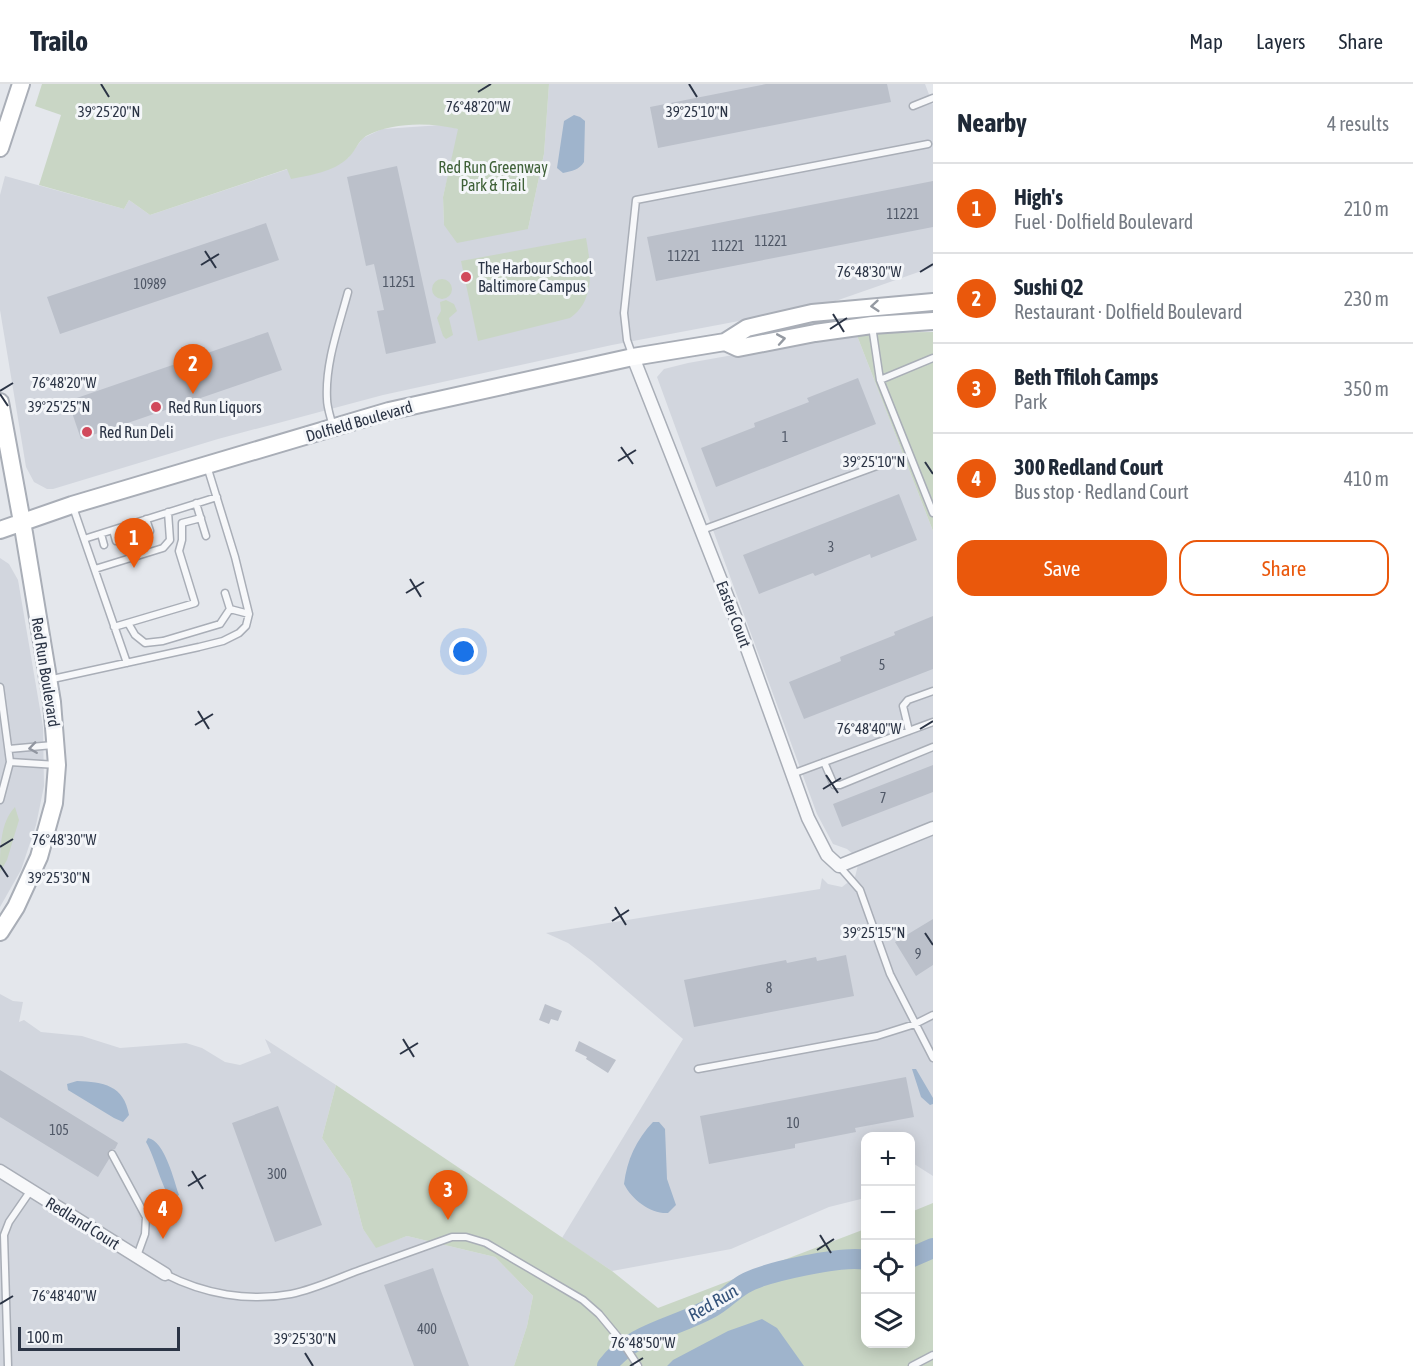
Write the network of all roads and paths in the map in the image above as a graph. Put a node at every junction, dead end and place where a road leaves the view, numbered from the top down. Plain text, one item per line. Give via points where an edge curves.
1 (21, 84) edge
2 (933, 98) edge
3 (913, 106) dead end
4 (928, 144) dead end
5 (0, 148) edge
6 (348, 292) dead end
7 (933, 303) edge
8 (933, 321) edge
9 (872, 325) junction
10 (725, 342) junction
11 (633, 357) junction
12 (933, 358) edge
13 (880, 380) junction
14 (0, 402) edge
15 (2, 424) edge
16 (333, 427) junction
17 (885, 463) dead end
18 (207, 464) junction
19 (217, 497) junction
20 (196, 503) junction
21 (72, 505) junction
22 (168, 512) junction
23 (933, 513) edge
24 (201, 518) junction
25 (146, 519) junction
26 (23, 523) junction
27 (135, 523) junction
28 (124, 526) junction
29 (0, 530) edge
30 (112, 530) junction
31 (701, 530) junction
32 (150, 531) dead end
33 (101, 534) junction
34 (138, 535) dead end
35 (206, 536) dead end
36 (128, 538) dead end
37 (84, 539) junction
38 (116, 542) dead end
39 (153, 542) dead end
40 (104, 545) dead end
41 (141, 546) dead end
42 (131, 550) dead end
43 (155, 550) junction
44 (120, 553) dead end
45 (144, 554) junction
46 (108, 557) dead end
47 (134, 557) junction
48 (122, 561) junction
49 (111, 564) junction
50 (95, 570) junction
51 (225, 593) dead end
52 (230, 609) junction
53 (249, 614) junction
54 (128, 623) junction
55 (114, 627) junction
56 (127, 663) junction
57 (48, 680) junction
58 (0, 687) edge
59 (933, 691) edge
60 (933, 722) edge
61 (909, 731) junction
62 (57, 744) junction
63 (933, 747) edge
64 (9, 749) junction
65 (10, 762) junction
66 (824, 762) junction
67 (57, 765) junction
68 (792, 774) junction
69 (2, 785) edge
70 (0, 800) edge
71 (933, 828) edge
72 (839, 867) junction
73 (0, 932) edge
74 (933, 1015) edge
75 (915, 1024) junction
76 (933, 1058) edge
77 (699, 1069) dead end
78 (112, 1154) dead end
79 (0, 1171) edge
80 (31, 1190) junction
81 (137, 1257) junction
82 (165, 1274) joint
83 (933, 1355) edge
84 (8, 1366) edge
85 (638, 1366) edge
86 (912, 1366) edge

1 - 5 main road
2 - 3 lane
4 - 11 lane via 636,200 624,314
6 - 16 lane via 327,386
7 -> 10 main road, Dolfield Boulevard via 812,313 747,328
8 - 9 main road, Dolfield Boulevard
10 -> 9 main road, Dolfield Boulevard via 738,348
9 - 13 lane
10 - 11 main road, Dolfield Boulevard
11 - 16 main road, Dolfield Boulevard
11 - 31 street, Easter Court
12 - 13 lane
13 - 23 lane
14 - 15 main road, Red Run Boulevard
15 - 26 main road, Red Run Boulevard
16 - 18 main road, Dolfield Boulevard
17 - 31 lane
18 - 19 lane
18 - 21 main road, Dolfield Boulevard
19 - 20 lane
19 - 53 lane
20 - 22 lane
20 - 24 lane
21 - 26 main road, Dolfield Boulevard
21 - 37 lane
22 - 25 lane
22 - 43 lane via 170,540
24 - 35 lane
24 - 54 lane via 182,523 179,551 195,603
25 - 27 lane
25 - 32 lane
26 - 29 main road, Dolfield Boulevard
26 - 57 main road, Red Run Boulevard
27 - 28 lane
27 - 34 lane
28 - 30 lane
28 - 36 lane
30 - 33 lane
30 - 38 lane
31 - 68 street, Easter Court
33 - 37 lane
33 - 40 lane
37 - 50 lane
39 - 43 lane
41 - 45 lane
42 - 47 lane
43 - 45 lane
44 - 48 lane
45 - 47 lane
46 - 49 lane
47 - 48 lane
48 - 49 lane
49 - 50 lane
50 - 55 lane
51 - 52 lane
52 - 53 lane
52 - 54 lane via 219,624 163,641 145,643
53 - 56 lane via 239,633 223,640
54 - 55 lane
55 - 56 lane
56 - 57 lane
57 - 62 main road, Red Run Boulevard
58 - 64 lane
59 - 61 lane via 908,700 903,706
60 - 61 lane
61 - 66 lane
62 -> 64 lane
62 - 67 main road, Red Run Boulevard
63 - 66 lane via 840,785 834,785
64 - 65 lane
65 - 67 lane
65 - 69 lane
66 - 68 lane
67 - 73 main road, Red Run Boulevard via 54,803 39,857
68 - 72 street, Easter Court via 822,846
69 - 70 lane
71 - 72 street
72 - 75 lane via 860,890 890,974
74 - 75 lane
75 - 76 lane
75 - 77 lane via 877,1036
78 - 81 lane via 146,1216
79 - 80 street, Redland Court
80 - 81 street, Redland Court
80 - 84 lane via 4,1235
81 - 82 street, Redland Court
82 - 85 lane via 201,1291 255,1297 290,1294 452,1237 466,1237 486,1243 567,1289 599,1314
83 - 86 lane

